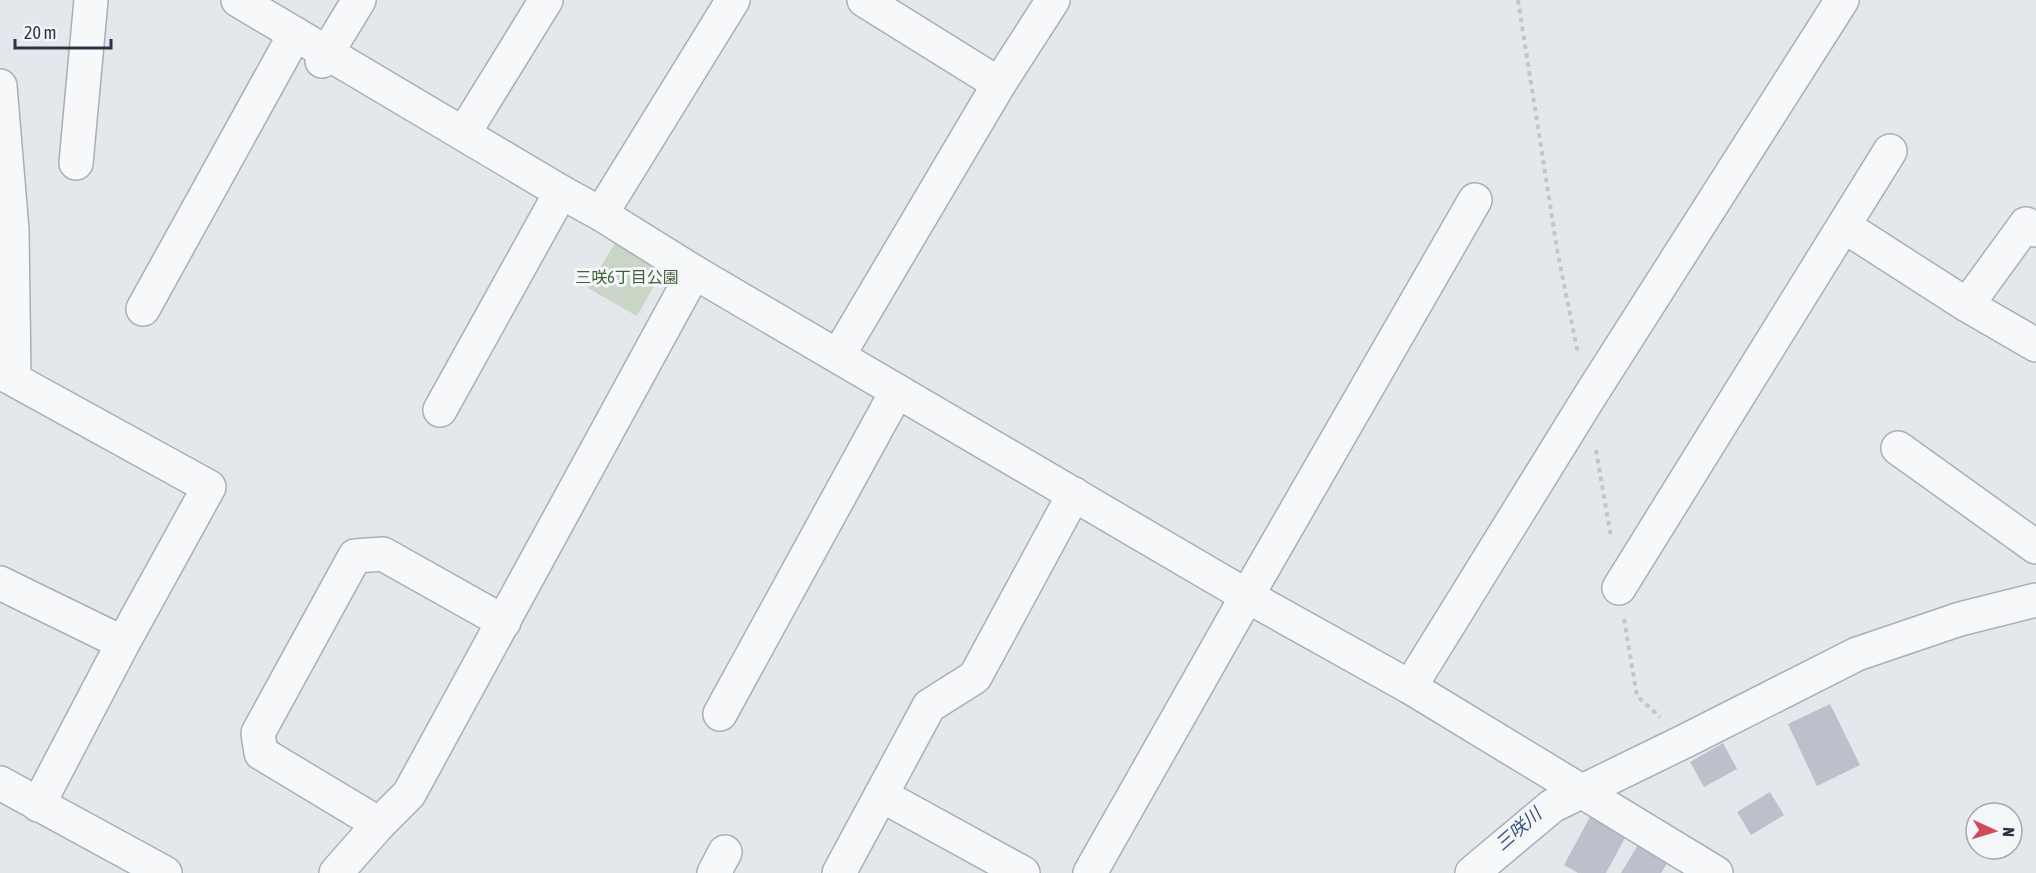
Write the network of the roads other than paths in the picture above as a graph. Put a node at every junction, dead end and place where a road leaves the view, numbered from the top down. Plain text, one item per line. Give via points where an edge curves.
1 (91, 0) edge
2 (238, 0) edge
3 (359, 0) edge
4 (546, 0) edge
5 (734, 0) edge
6 (864, 0) edge
7 (1053, 0) edge
8 (1842, 0) edge
9 (295, 34) junction
10 (325, 57) junction
11 (999, 84) junction
12 (0, 87) edge
13 (464, 133) junction
14 (1890, 151) dead end
15 (76, 163) dead end
16 (561, 192) junction
17 (1475, 200) dead end
18 (601, 214) junction
19 (1844, 226) junction
20 (2036, 230) edge
21 (694, 272) junction
22 (1968, 305) junction
23 (143, 309) dead end
24 (2036, 345) edge
25 (838, 356) junction
26 (7, 376) edge
27 (897, 391) junction
28 (440, 410) dead end
29 (1898, 448) dead end
30 (1074, 494) junction
31 (2036, 547) edge
32 (0, 583) edge
33 (1619, 588) dead end
34 (1247, 596) junction
35 (2036, 600) edge
36 (504, 622) junction
37 (123, 643) junction
38 (1410, 687) junction
39 (720, 714) dead end
40 (0, 783) edge
41 (1581, 791) junction
42 (881, 795) junction
43 (38, 806) junction
44 (379, 824) junction
45 (165, 873) edge
46 (336, 873) edge
47 (839, 873) edge
48 (1023, 873) edge
49 (1090, 873) edge
50 (1472, 873) edge
51 (1716, 873) edge

1 - 15 street
2 - 9 street
3 - 10 street
4 - 13 street
5 - 18 street
6 - 11 street
7 - 11 street
8 - 38 street
9 - 10 street
9 - 23 street
10 - 13 street
11 - 25 street
12 - 26 street via 12,230
13 - 16 street
14 - 19 street
16 - 18 street
16 - 28 street
17 - 34 street
18 - 21 street
19 - 22 street
19 - 33 street
20 - 22 street via 2026,224
21 - 25 street
21 - 36 street
22 - 24 street
25 - 27 street
26 - 37 street via 209,487
27 - 30 street
27 - 39 street
29 - 31 street
30 - 34 street
30 - 42 street via 975,677 929,706
32 - 37 street
34 - 38 street
34 - 49 street
35 - 41 street via 1857,654
36 - 44 street via 409,794
36 - 44 street via 383,554 355,556 258,733 261,753
37 - 43 street
38 - 41 street
40 - 43 street
41 - 50 street via 1552,806
41 - 51 street
42 - 47 street
42 - 48 street
43 - 45 street
44 - 46 street

